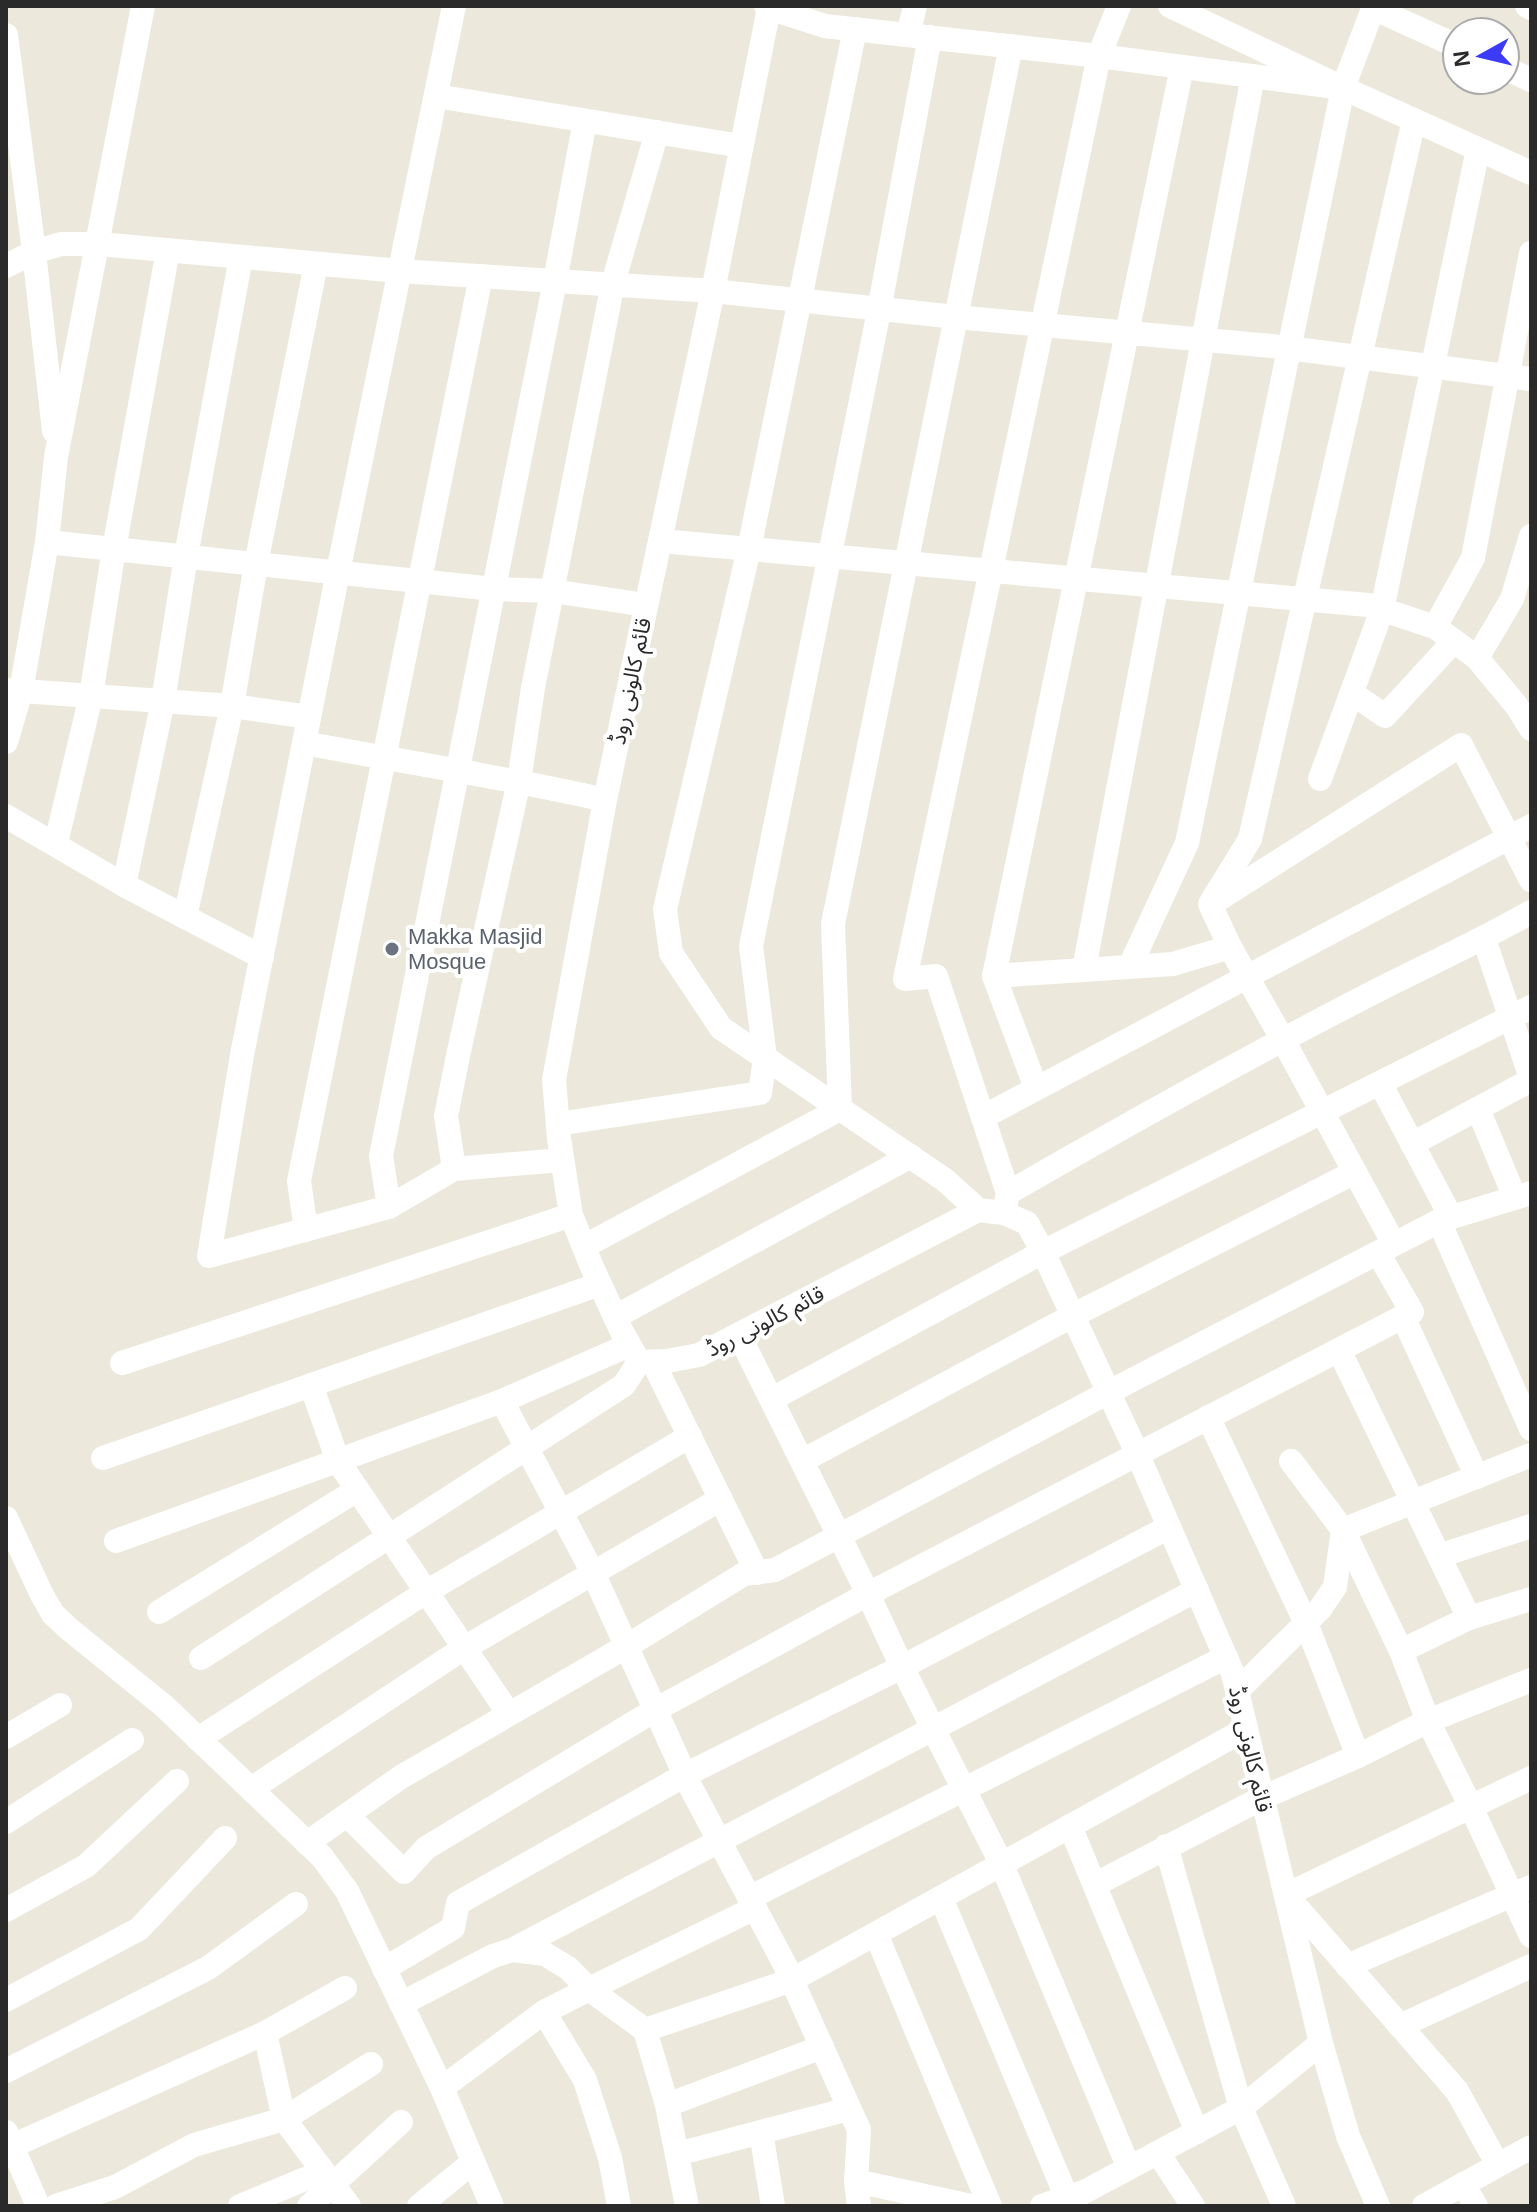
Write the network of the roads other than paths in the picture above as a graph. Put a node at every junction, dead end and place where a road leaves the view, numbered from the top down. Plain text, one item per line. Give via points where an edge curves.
1 (143, 6) edge
2 (454, 6) edge
3 (915, 6) edge
4 (1119, 6) edge
5 (1170, 6) edge
6 (767, 7) edge
7 (1373, 7) edge
8 (827, 16) edge
9 (855, 29) junction
10 (6, 35) edge
11 (919, 36) junction
12 (1441, 39) edge
13 (1011, 46) junction
14 (1099, 56) junction
15 (1182, 67) junction
16 (1253, 76) junction
17 (1343, 88) junction
18 (436, 96) junction
19 (1414, 120) junction
20 (585, 121) junction
21 (657, 132) junction
22 (741, 146) junction
23 (1478, 149) junction
24 (1531, 173) edge
25 (99, 244) junction
26 (168, 250) junction
27 (34, 252) junction
28 (1531, 253) edge
29 (241, 257) junction
30 (316, 264) junction
31 (6, 266) edge
32 (400, 271) junction
33 (481, 276) junction
34 (555, 281) junction
35 (613, 283) junction
36 (713, 291) junction
37 (799, 301) junction
38 (879, 309) junction
39 (956, 317) junction
40 (1043, 325) junction
41 (1127, 333) junction
42 (1204, 340) junction
43 (1289, 348) junction
44 (1360, 357) junction
45 (1432, 367) junction
46 (1519, 378) edge
47 (56, 457) junction
48 (1531, 536) edge
49 (661, 541) junction
50 (47, 542) junction
51 (114, 549) junction
52 (749, 549) junction
53 (186, 556) junction
54 (829, 556) junction
55 (906, 563) junction
56 (256, 564) junction
57 (991, 571) junction
58 (338, 572) junction
59 (1076, 579) junction
60 (420, 581) junction
61 (1157, 586) junction
62 (494, 589) junction
63 (552, 591) junction
64 (1238, 593) junction
65 (1305, 600) junction
66 (1521, 604) edge
67 (646, 605) junction
68 (1382, 610) junction
69 (1444, 634) junction
70 (1477, 658) junction
71 (14, 691) edge
72 (1352, 693) junction
73 (91, 696) junction
74 (1524, 697) edge
75 (163, 701) junction
76 (232, 706) junction
77 (309, 717) junction
78 (1531, 728) edge
79 (6, 742) edge
80 (304, 743) junction
81 (384, 758) junction
82 (458, 772) junction
83 (1320, 779) dead end
84 (519, 781) junction
85 (605, 800) junction
86 (6, 816) edge
87 (1520, 831) edge
88 (56, 843) junction
89 (1531, 880) edge
90 (124, 885) junction
91 (1210, 904) junction
92 (1531, 912) edge
93 (185, 917) junction
94 (1484, 939) junction
95 (1230, 947) junction
96 (262, 957) junction
97 (1130, 966) junction
98 (1084, 969) junction
99 (994, 976) junction
100 (1247, 977) junction
101 (1521, 1012) edge
102 (1283, 1040) junction
103 (765, 1058) junction
104 (1531, 1079) edge
105 (1380, 1083) junction
106 (1036, 1088) junction
107 (840, 1109) junction
108 (1478, 1109) junction
109 (1323, 1112) junction
110 (983, 1117) junction
111 (558, 1124) junction
112 (1412, 1144) junction
113 (911, 1156) junction
114 (562, 1160) junction
115 (454, 1169) junction
116 (1355, 1172) junction
117 (1523, 1196) edge
118 (1006, 1203) junction
119 (389, 1207) junction
120 (978, 1210) junction
121 (571, 1215) junction
122 (1445, 1219) junction
123 (306, 1230) junction
124 (585, 1246) junction
125 (1386, 1248) junction
126 (1043, 1252) junction
127 (600, 1284) junction
128 (1072, 1316) junction
129 (615, 1317) junction
130 (1403, 1317) junction
131 (739, 1335) junction
132 (1339, 1350) junction
133 (640, 1356) junction
134 (122, 1363) dead end
135 (311, 1385) junction
136 (1109, 1392) junction
137 (772, 1399) junction
138 (502, 1401) junction
139 (1208, 1417) junction
140 (1531, 1429) edge
141 (690, 1436) junction
142 (527, 1448) junction
143 (1137, 1453) junction
144 (1531, 1455) edge
145 (103, 1458) dead end
146 (338, 1461) junction
147 (802, 1461) junction
148 (1291, 1461) dead end
149 (1477, 1477) junction
150 (357, 1490) junction
151 (721, 1499) junction
152 (1413, 1502) junction
153 (561, 1512) junction
154 (6, 1518) edge
155 (1531, 1526) edge
156 (1169, 1527) junction
157 (1343, 1530) junction
158 (388, 1536) junction
159 (839, 1536) junction
160 (116, 1541) dead end
161 (1439, 1556) junction
162 (594, 1573) junction
163 (757, 1573) junction
164 (1197, 1590) junction
165 (426, 1592) junction
166 (868, 1594) junction
167 (1531, 1599) edge
168 (159, 1612) dead end
169 (1469, 1618) junction
170 (1306, 1623) junction
171 (627, 1646) junction
172 (464, 1648) junction
173 (1401, 1651) junction
174 (1226, 1657) junction
175 (201, 1658) dead end
176 (902, 1667) junction
177 (1531, 1680) edge
178 (1237, 1691) junction
179 (60, 1705) dead end
180 (655, 1710) junction
181 (509, 1714) junction
182 (1428, 1721) junction
183 (933, 1729) junction
184 (1246, 1729) junction
185 (6, 1737) edge
186 (198, 1739) junction
187 (132, 1740) dead end
188 (1358, 1756) junction
189 (685, 1775) junction
190 (1531, 1778) edge
191 (177, 1781) dead end
192 (963, 1788) junction
193 (251, 1789) junction
194 (1262, 1798) junction
195 (1471, 1807) junction
196 (347, 1815) junction
197 (6, 1822) edge
198 (1070, 1826) junction
199 (225, 1838) dead end
200 (719, 1840) junction
201 (307, 1843) junction
202 (1166, 1846) junction
203 (1002, 1865) junction
204 (1096, 1884) junction
205 (1522, 1891) edge
206 (1286, 1895) junction
207 (941, 1898) junction
208 (752, 1903) junction
209 (296, 1904) dead end
210 (6, 1910) edge
211 (876, 1934) junction
212 (1531, 1936) edge
213 (512, 1950) junction
214 (1347, 1966) junction
215 (1531, 1966) edge
216 (384, 1969) junction
217 (792, 1980) junction
218 (345, 1988) dead end
219 (589, 1989) junction
220 (6, 2000) edge
221 (401, 2004) junction
222 (544, 2012) junction
223 (1400, 2026) junction
224 (645, 2030) junction
225 (265, 2033) junction
226 (1321, 2043) junction
227 (822, 2047) junction
228 (371, 2064) dead end
229 (6, 2071) edge
230 (442, 2088) junction
231 (667, 2105) junction
232 (1241, 2108) junction
233 (849, 2109) junction
234 (284, 2119) junction
235 (401, 2122) dead end
236 (761, 2132) junction
237 (1197, 2132) junction
238 (9, 2139) edge
239 (1531, 2147) edge
240 (1158, 2153) junction
241 (677, 2154) junction
242 (473, 2162) junction
243 (1498, 2165) junction
244 (1129, 2168) junction
245 (327, 2179) junction
246 (856, 2181) junction
247 (1463, 2184) junction
248 (1098, 2197) edge
249 (1067, 2198) junction
250 (931, 2202) edge
251 (38, 2206) edge
252 (56, 2206) edge
253 (240, 2206) edge
254 (309, 2206) edge
255 (349, 2206) edge
256 (419, 2206) edge
257 (492, 2206) edge
258 (619, 2206) edge
259 (687, 2206) edge
260 (773, 2206) edge
261 (859, 2206) edge
262 (971, 2206) edge
263 (990, 2206) edge
264 (1042, 2206) edge
265 (1193, 2206) edge
266 (1284, 2206) edge
267 (1378, 2206) edge
268 (1424, 2206) edge
269 (1476, 2206) edge

1 - 25 street
2 - 18 street
3 - 11 street
4 - 14 street
5 - 17 street
6 - 8 street
6 - 22 street, قائم کالونی روڈ
7 - 12 street
7 - 17 street
8 - 9 street
9 - 11 street
9 - 37 street
10 - 27 street
11 - 13 street
11 - 38 street
13 - 14 street
13 - 39 street
14 - 15 street
14 - 40 street
15 - 16 street
15 - 41 street
16 - 17 street
16 - 42 street
17 - 19 street
17 - 43 street
18 - 20 street
18 - 32 street
19 - 23 street
19 - 44 street
20 - 21 street
20 - 34 street
21 - 22 street
21 - 35 street
22 - 36 street, قائم کالونی روڈ
23 - 24 street
23 - 45 street
25 - 26 street
25 - 27 street via 61,244
25 - 47 street
26 - 29 street
26 - 51 street
27 - 31 street
27 - 47 street
28 - 46 street
29 - 30 street
29 - 53 street
30 - 32 street
30 - 56 street
32 - 33 street
32 - 58 street
33 - 34 street
33 - 60 street
34 - 35 street
34 - 62 street
35 - 36 street
35 - 63 street
36 - 37 street
36 - 49 street, قائم کالونی روڈ
37 - 38 street
37 - 52 street
38 - 39 street
38 - 54 street
39 - 40 street
39 - 55 street
40 - 41 street
40 - 57 street
41 - 42 street
41 - 59 street
42 - 43 street
42 - 61 street
43 - 44 street
43 - 64 street
44 - 45 street
44 - 65 street
45 - 46 street
45 - 68 street
46 - 69 street via 1473,558
47 - 50 street
48 - 66 street
49 - 52 street
49 - 67 street, قائم کالونی روڈ
50 - 51 street
50 - 71 street
51 - 53 street
51 - 73 street
52 - 54 street
52 - 103 street via 665,909 671,953 721,1028
53 - 56 street
53 - 75 street
54 - 55 street
54 - 103 street via 751,946
55 - 57 street
55 - 107 street via 833,924
56 - 58 street
56 - 76 street
57 - 59 street
57 - 110 street via 905,979 936,976
58 - 60 street
58 - 77 street
59 - 61 street
59 - 99 street
60 - 62 street
60 - 81 street
61 - 64 street
61 - 98 street
62 - 63 street
62 - 82 street
63 - 67 street
63 - 84 street
64 - 65 street
64 - 97 street via 1187,843
65 - 68 street
65 - 91 street via 1250,839
66 - 70 street
67 - 85 street, قائم کالونی روڈ
68 - 69 street
68 - 72 street
69 - 70 street
69 - 72 street via 1385,716
70 - 74 street
71 - 73 street
71 - 79 street
72 - 83 street
73 - 75 street
73 - 88 street
74 - 78 street
75 - 76 street
75 - 90 street
76 - 77 street
76 - 93 street
77 - 80 street
80 - 81 street
80 - 96 street
81 - 82 street
81 - 123 street via 299,1181
82 - 84 street
82 - 119 street via 381,1156
84 - 85 street
84 - 115 street via 446,1116
85 - 111 street, قائم کالونی روڈ via 554,1080
86 - 88 street
87 - 89 street
87 - 91 street via 1461,745
87 - 100 street
88 - 90 street
90 - 93 street
91 - 95 street
92 - 94 street
93 - 96 street
94 - 101 street
94 - 102 street
95 - 97 street via 1173,964
95 - 100 street
96 - 123 street via 209,1256
97 - 98 street
98 - 99 street
99 - 106 street
100 - 102 street
100 - 106 street
101 - 104 street
101 - 105 street
102 - 109 street
102 - 118 street via 1123,1127
103 - 107 street
103 - 111 street via 760,1093
104 - 108 street
105 - 109 street
105 - 112 street
106 - 110 street
107 - 113 street
107 - 124 street
108 - 112 street
108 - 117 street
109 - 116 street
109 - 126 street
110 - 118 street
111 - 114 street, قائم کالونی روڈ
112 - 122 street
113 - 120 street
113 - 129 street
114 - 115 street
114 - 121 street, قائم کالونی روڈ
115 - 119 street
116 - 125 street
116 - 128 street
117 - 122 street
118 - 120 street
118 - 126 street, قائم کالونی روڈ via 1027,1223
119 - 123 street
120 - 131 street, قائم کالونی روڈ
121 - 124 street, قائم کالونی روڈ
121 - 134 street
122 - 125 street
122 - 140 street
124 - 127 street, قائم کالونی روڈ
125 - 130 street via 1412,1312
125 - 136 street
126 - 128 street, قائم کالونی روڈ
126 - 137 street
127 - 129 street, قائم کالونی روڈ
127 - 135 street
128 - 136 street, قائم کالونی روڈ
128 - 147 street
129 - 133 street, قائم کالونی روڈ
130 - 132 street
130 - 149 street
131 - 133 street, قائم کالونی روڈ via 699,1355
131 - 137 street
132 - 139 street
132 - 152 street
133 - 138 street
133 - 141 street
133 - 142 street via 624,1385
135 - 145 street
135 - 146 street
136 - 143 street, قائم کالونی روڈ
136 - 159 street
137 - 147 street
138 - 142 street
138 - 146 street
139 - 143 street
139 - 170 street
141 - 151 street
141 - 153 street
142 - 153 street
142 - 158 street
143 - 156 street, قائم کالونی روڈ
143 - 166 street
144 - 149 street
146 - 150 street
146 - 160 street
147 - 159 street
148 - 157 street
149 - 152 street
150 - 158 street
150 - 168 street
151 - 162 street
151 - 163 street
152 - 157 street
152 - 161 street
153 - 162 street
153 - 165 street
154 - 186 street via 53,1614
155 - 161 street
156 - 164 street, قائم کالونی روڈ
156 - 176 street
157 - 170 street via 1335,1587
157 - 173 street
158 - 165 street
158 - 175 street
159 - 163 street via 775,1570
159 - 166 street
161 - 169 street
162 - 171 street
162 - 172 street
163 - 171 street via 744,1574
164 - 174 street, قائم کالونی روڈ
164 - 183 street
165 - 172 street
165 - 186 street
166 - 176 street
166 - 180 street
167 - 169 street
169 - 173 street
170 - 178 street
170 - 188 street
171 - 180 street
171 - 181 street
172 - 181 street
172 - 193 street
173 - 182 street
174 - 178 street, قائم کالونی روڈ
174 - 192 street
176 - 183 street
176 - 189 street
177 - 182 street
178 - 184 street, قائم کالونی روڈ
179 - 185 street
180 - 189 street
180 - 196 street via 426,1848 404,1872
181 - 196 street
182 - 188 street
182 - 195 street
183 - 192 street
183 - 200 street
184 - 194 street, قائم کالونی روڈ
184 - 198 street
186 - 193 street
187 - 197 street
188 - 194 street
189 - 200 street
189 - 216 street via 458,1903 453,1928
190 - 195 street
191 - 210 street via 86,1866
192 - 203 street
192 - 208 street
193 - 201 street
194 - 202 street
194 - 206 street, قائم کالونی روڈ
195 - 205 street
195 - 206 street
196 - 201 street
198 - 203 street
198 - 204 street
199 - 220 street via 139,1929
200 - 208 street
200 - 213 street
201 - 216 street via 347,1891
202 - 204 street
202 - 232 street
203 - 207 street
203 - 244 street
204 - 237 street
205 - 212 street
205 - 214 street
206 - 214 street
206 - 226 street, قائم کالونی روڈ
207 - 211 street
207 - 249 street
208 - 217 street
208 - 219 street
209 - 229 street via 208,1968
211 - 217 street
211 - 263 street
213 - 219 street via 545,1954
213 - 221 street
214 - 223 street
215 - 223 street
216 - 221 street
217 - 224 street
217 - 227 street
218 - 225 street
219 - 222 street
219 - 224 street
221 - 230 street
222 - 230 street
222 - 258 street via 585,2080
223 - 243 street via 1457,2091
224 - 231 street
225 - 234 street
225 - 238 street
226 - 232 street
226 - 267 street, قائم کالونی روڈ via 1348,2136
227 - 231 street
227 - 233 street
228 - 234 street
230 - 242 street
231 - 241 street
232 - 237 street
232 - 266 street
233 - 236 street
233 - 246 street via 859,2130
234 - 245 street
234 - 252 street via 194,2145 115,2187
235 - 245 street
236 - 241 street
236 - 260 street
237 - 240 street
238 - 251 street
239 - 243 street
240 - 244 street
240 - 265 street
241 - 259 street
242 - 256 street
242 - 257 street
243 - 247 street
244 - 248 street
245 - 253 street
245 - 254 street
245 - 255 street
246 - 250 street
246 - 261 street
247 - 268 street
247 - 269 street
248 - 249 street
249 - 264 street
250 - 262 street

